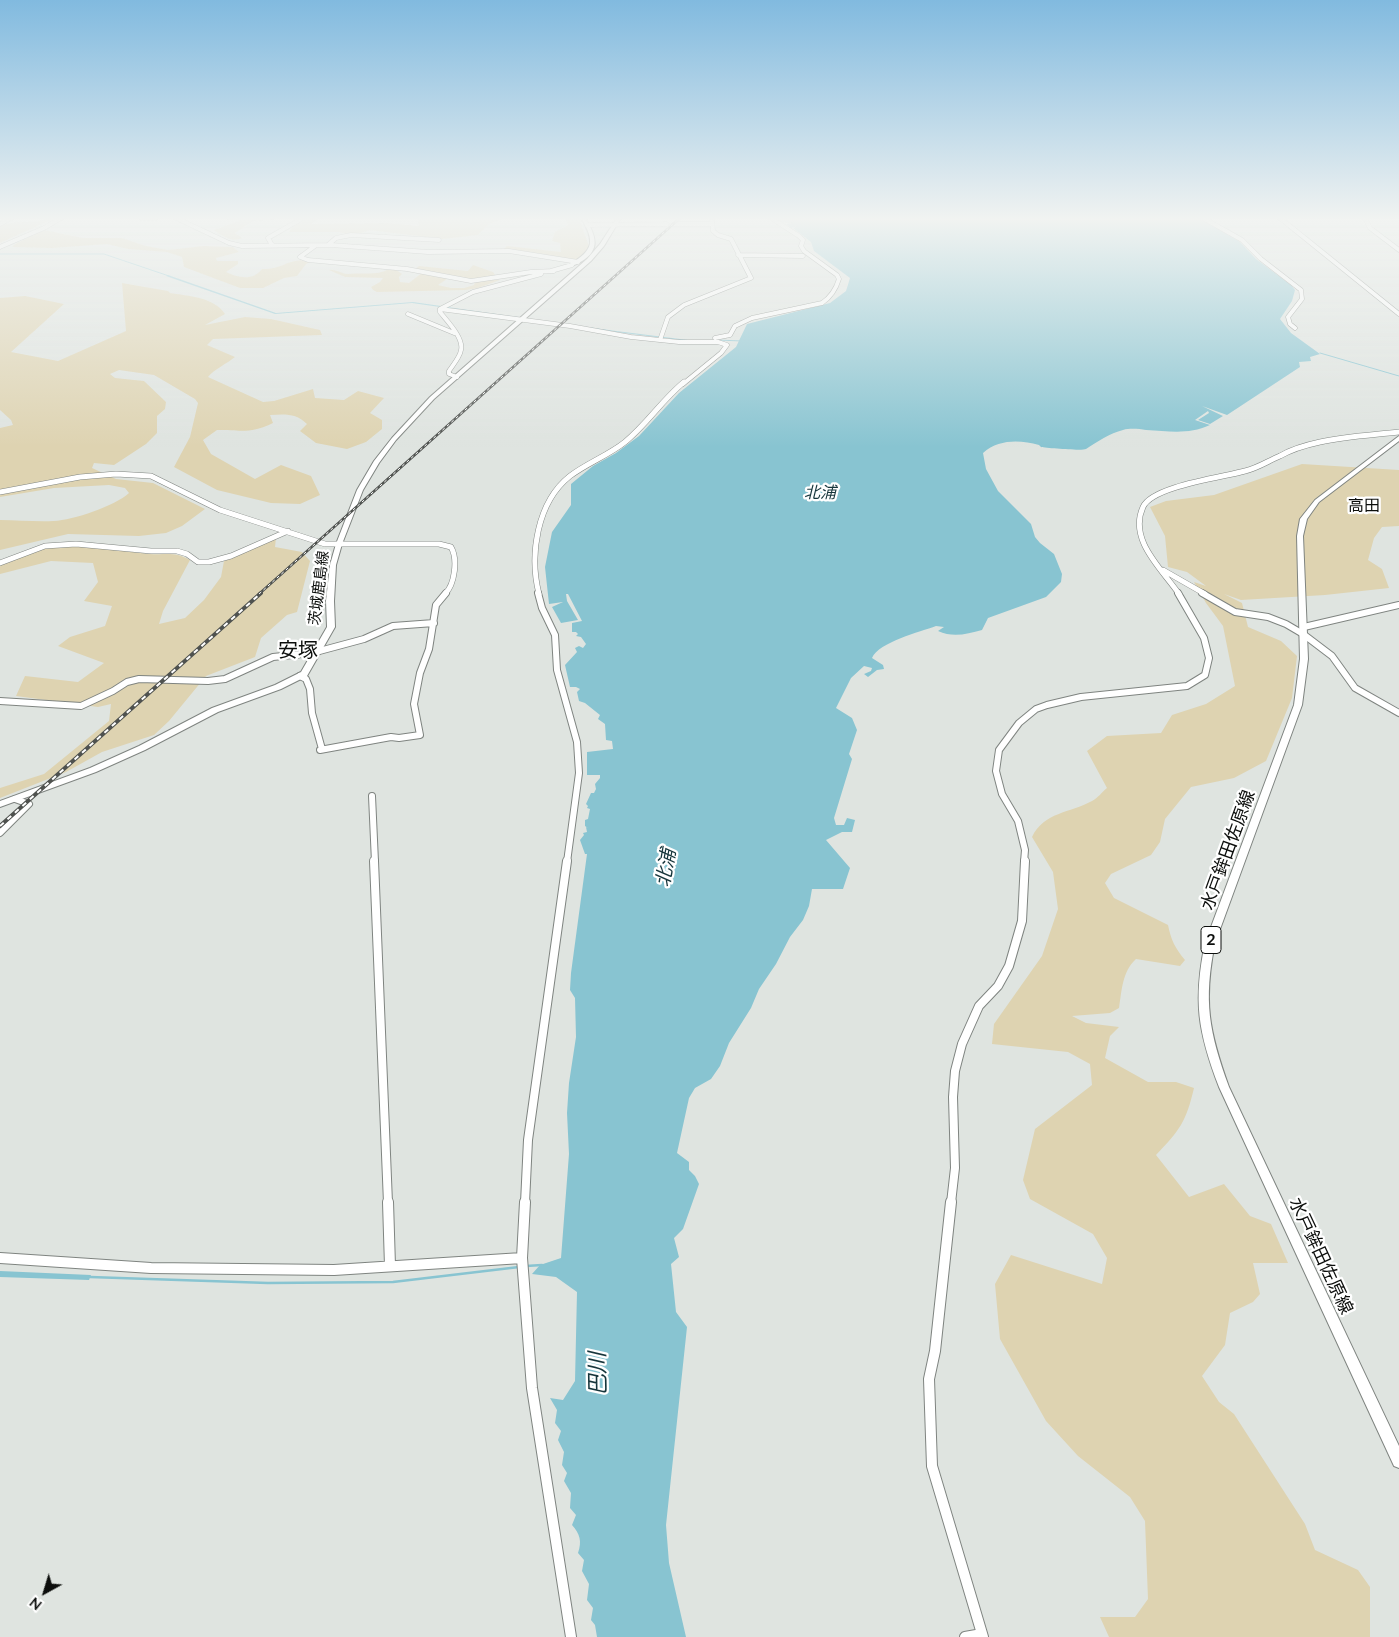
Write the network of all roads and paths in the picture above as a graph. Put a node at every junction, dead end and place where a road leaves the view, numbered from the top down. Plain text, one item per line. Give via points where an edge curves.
1 (471, 294) edge
2 (551, 294) edge
3 (710, 294) edge
4 (832, 294) edge
5 (1301, 294) edge
6 (1375, 294) edge
7 (442, 308) junction
8 (408, 314) dead end
9 (1399, 314) edge
10 (524, 318) junction
11 (1295, 328) dead end
12 (454, 333) junction
13 (661, 338) junction
14 (457, 377) junction
15 (1399, 432) edge
16 (1399, 438) edge
17 (0, 492) edge
18 (288, 531) junction
19 (338, 544) junction
20 (0, 563) edge
21 (1161, 569) junction
22 (1399, 604) edge
23 (434, 623) junction
24 (1303, 630) junction
25 (318, 651) junction
26 (300, 676) junction
27 (0, 701) edge
28 (1399, 713) edge
29 (372, 796) dead end
30 (15, 799) junction
31 (0, 804) edge
32 (0, 833) edge
33 (0, 1258) edge
34 (522, 1261) junction
35 (390, 1266) junction
36 (1399, 1461) edge
37 (982, 1636) edge
38 (571, 1637) edge
39 (965, 1637) edge

1 - 7 street
2 - 10 main road, 茨城鹿島線
3 - 13 street via 684,305 668,317
4 - 13 street via 822,303 741,322 725,337
5 - 11 street via 1302,299 1288,317
6 - 9 street
7 - 10 street
7 - 12 street via 440,312
8 - 12 street
10 - 13 street
10 - 14 main road, 茨城鹿島線
12 - 14 street via 461,351 449,374
13 - 34 street via 727,345 670,394 625,442 560,484 550,496 535,543 536,584 542,608 555,635 557,670 577,742 579,776 528,1140
14 - 19 main road, 茨城鹿島線 via 420,411 380,457 365,481
15 - 21 street via 1321,442 1256,468 1153,497 1143,506 1141,539
16 - 24 main road, 水戸鉾田佐原線 / 2 via 1321,497 1302,522
17 - 18 street via 80,477 151,476 220,510
18 - 19 street via 325,544
18 - 20 street via 215,562 198,562 187,553 177,551 70,543 50,545
19 - 23 street via 439,544 451,547 454,569 448,590 436,605
19 - 25 main road, 茨城鹿島線 via 333,565 330,627
21 - 24 street via 1235,612 1268,617
21 - 37 street via 1183,598 1207,645 1208,667 1202,678 1194,684 1175,688 1081,697 1047,705 1028,715 1011,731 999,750 996,763 1002,794 1018,821 1026,850 1022,921 1009,966 998,986 979,1006 962,1044 955,1071 955,1168 930,1380 932,1466
22 - 24 street
23 - 25 street via 393,626 364,639
23 - 26 street via 414,704 420,735 321,750 310,689 306,679
24 - 28 street via 1332,656 1355,688
24 - 36 main road, 水戸鉾田佐原線 / 2 via 1304,659 1298,705 1210,943 1202,980 1203,1008 1208,1041 1224,1087
25 - 26 main road, 茨城鹿島線
25 - 27 street via 273,657 214,681 138,679 81,706
26 - 30 main road, 茨城鹿島線 via 215,710 93,770
29 - 35 street
30 - 31 main road, 茨城鹿島線
30 - 32 street via 29,804
33 - 35 street via 150,1268 334,1270
34 - 35 street
34 - 38 street via 532,1388
37 - 39 street

